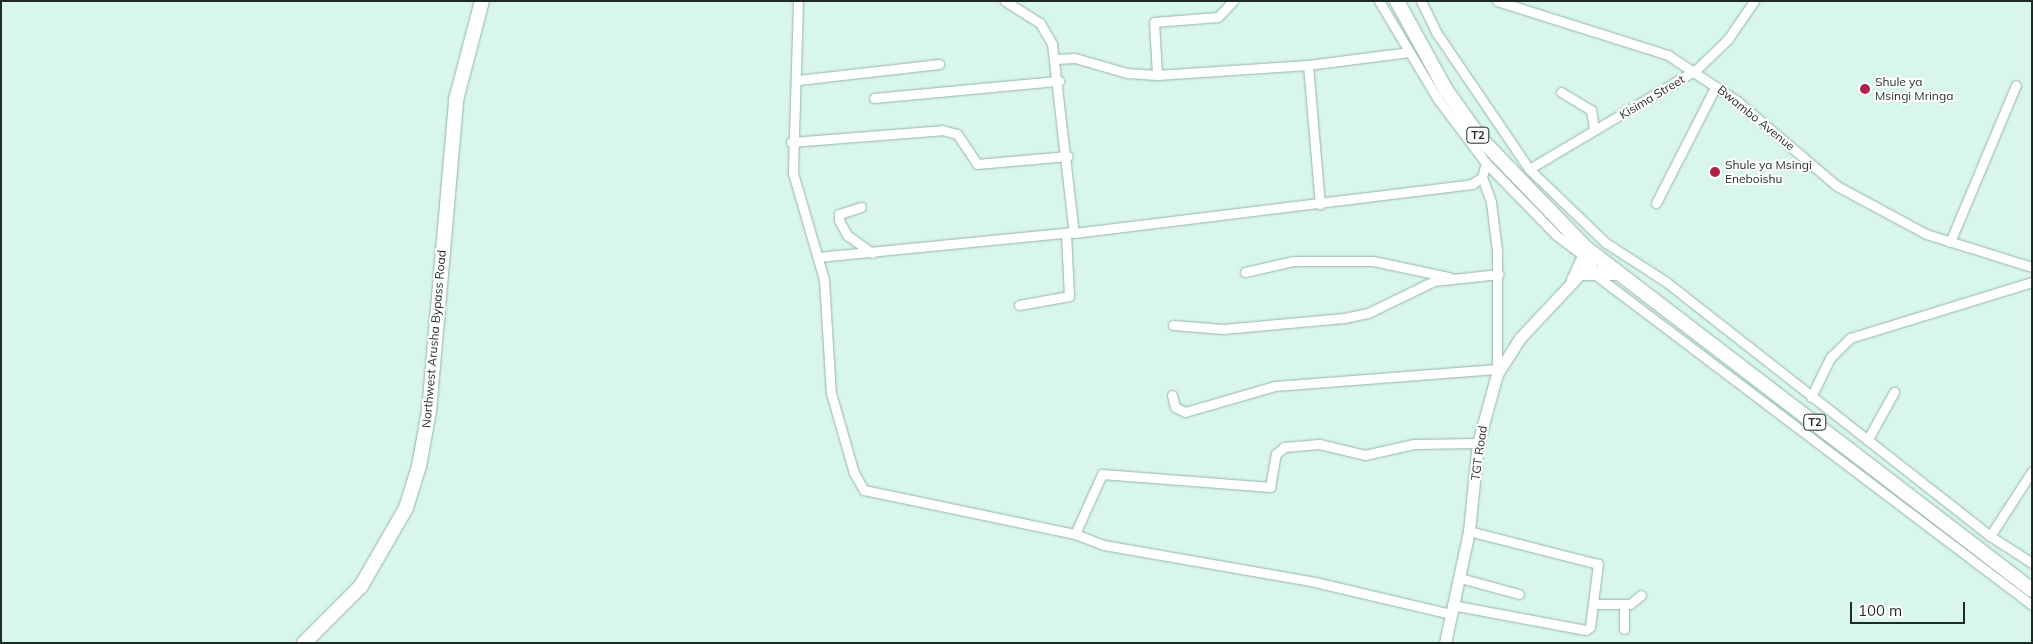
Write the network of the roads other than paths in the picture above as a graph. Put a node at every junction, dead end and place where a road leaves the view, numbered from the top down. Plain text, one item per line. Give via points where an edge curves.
1 (482, 1) edge
2 (798, 1) edge
3 (1005, 1) edge
4 (1233, 1) edge
5 (1379, 1) edge
6 (1397, 1) edge
7 (1421, 1) edge
8 (1497, 1) edge
9 (1754, 1) edge
10 (1409, 52) junction
11 (1056, 59) junction
12 (939, 64) dead end
13 (1308, 65) junction
14 (1696, 70) junction
15 (1156, 75) junction
16 (798, 80) junction
17 (1059, 81) junction
18 (1716, 86) junction
19 (2016, 86) dead end
20 (1561, 92) dead end
21 (874, 98) dead end
22 (1594, 129) junction
23 (791, 142) junction
24 (1068, 156) junction
25 (1486, 164) junction
26 (1530, 168) junction
27 (1482, 176) junction
28 (1656, 203) dead end
29 (1320, 204) junction
30 (861, 207) dead end
31 (1069, 232) junction
32 (1950, 242) junction
33 (872, 253) junction
34 (1588, 253) junction
35 (818, 256) junction
36 (2032, 267) edge
37 (1245, 272) dead end
38 (1588, 273) junction
39 (1616, 273) junction
40 (1498, 274) junction
41 (1449, 277) junction
42 (2032, 282) edge
43 (1568, 288) junction
44 (1019, 305) dead end
45 (1173, 325) dead end
46 (1496, 371) junction
47 (1894, 392) dead end
48 (1172, 394) dead end
49 (1811, 398) junction
50 (1868, 439) junction
51 (1478, 443) junction
52 (2032, 472) edge
53 (1470, 531) junction
54 (1075, 534) junction
55 (1990, 536) junction
56 (2032, 563) edge
57 (1460, 578) junction
58 (2032, 590) edge
59 (1519, 594) dead end
60 (1641, 595) dead end
61 (1594, 604) junction
62 (1624, 605) junction
63 (2032, 605) edge
64 (1451, 610) junction
65 (1624, 628) dead end
66 (304, 643) edge
67 (1445, 643) edge

1 - 66 main road, Northwest Arusha Bypass Road via 456,100 429,411 419,466 406,508 361,586
2 - 16 street
3 - 11 street via 1045,28
4 - 15 street via 1218,17 1154,22
5 - 10 street
6 - 34 main road, T2 via 1446,90 1480,138
7 - 26 street via 1436,32
8 - 14 street, Bwambo Avenue via 1642,44
9 - 14 street, Kisima Street via 1728,39
10 - 13 street
10 - 25 street
11 - 15 street via 1075,58 1127,73
11 - 17 street
12 - 16 street
13 - 15 street
13 - 29 street
14 - 18 street, Bwambo Avenue
14 - 22 street, Kisima Street
16 - 23 street
17 - 21 street
17 - 24 street
18 - 28 street
18 - 32 street, Bwambo Avenue via 1837,186 1907,226
19 - 32 street
20 - 22 street via 1591,110
22 - 26 street, Kisima Street
23 - 24 street via 942,130 957,134 977,164
23 - 35 street via 798,201
24 - 31 street
25 - 27 street
25 - 34 street via 1556,235
26 - 49 street via 1606,243 1665,281
27 - 29 street via 1472,184
27 - 40 street via 1491,202
29 - 31 street
30 - 33 street via 839,214 839,220 847,235
31 - 33 street
31 - 44 street via 1069,296
32 - 36 street, Bwambo Avenue
33 - 35 street
34 - 38 street, TGT Road
34 - 39 main road, T2
34 - 43 street
35 - 54 street via 831,393 854,473 864,490
37 - 41 street via 1293,261 1373,261
38 - 39 main road
38 - 43 street, TGT Road
38 - 63 street
39 - 58 main road, T2
40 - 41 street
40 - 46 street
41 - 45 street via 1368,313 1344,318 1223,329
42 - 49 street via 1850,338 1830,358
43 - 46 street, TGT Road via 1520,338
46 - 48 street via 1275,386 1185,412 1175,407
46 - 51 street, TGT Road
47 - 50 street
49 - 50 street
50 - 55 street
51 - 53 street, TGT Road
51 - 54 street via 1414,444 1365,455 1319,444 1284,447 1276,454 1270,487 1102,474
52 - 55 street
53 - 57 street, TGT Road
53 - 61 street via 1597,564
54 - 64 street via 1104,546 1315,582
55 - 56 street
57 - 59 street
57 - 64 street, TGT Road
60 - 62 street
61 - 62 street
61 - 64 street via 1587,630
62 - 65 street
64 - 67 street, TGT Road

